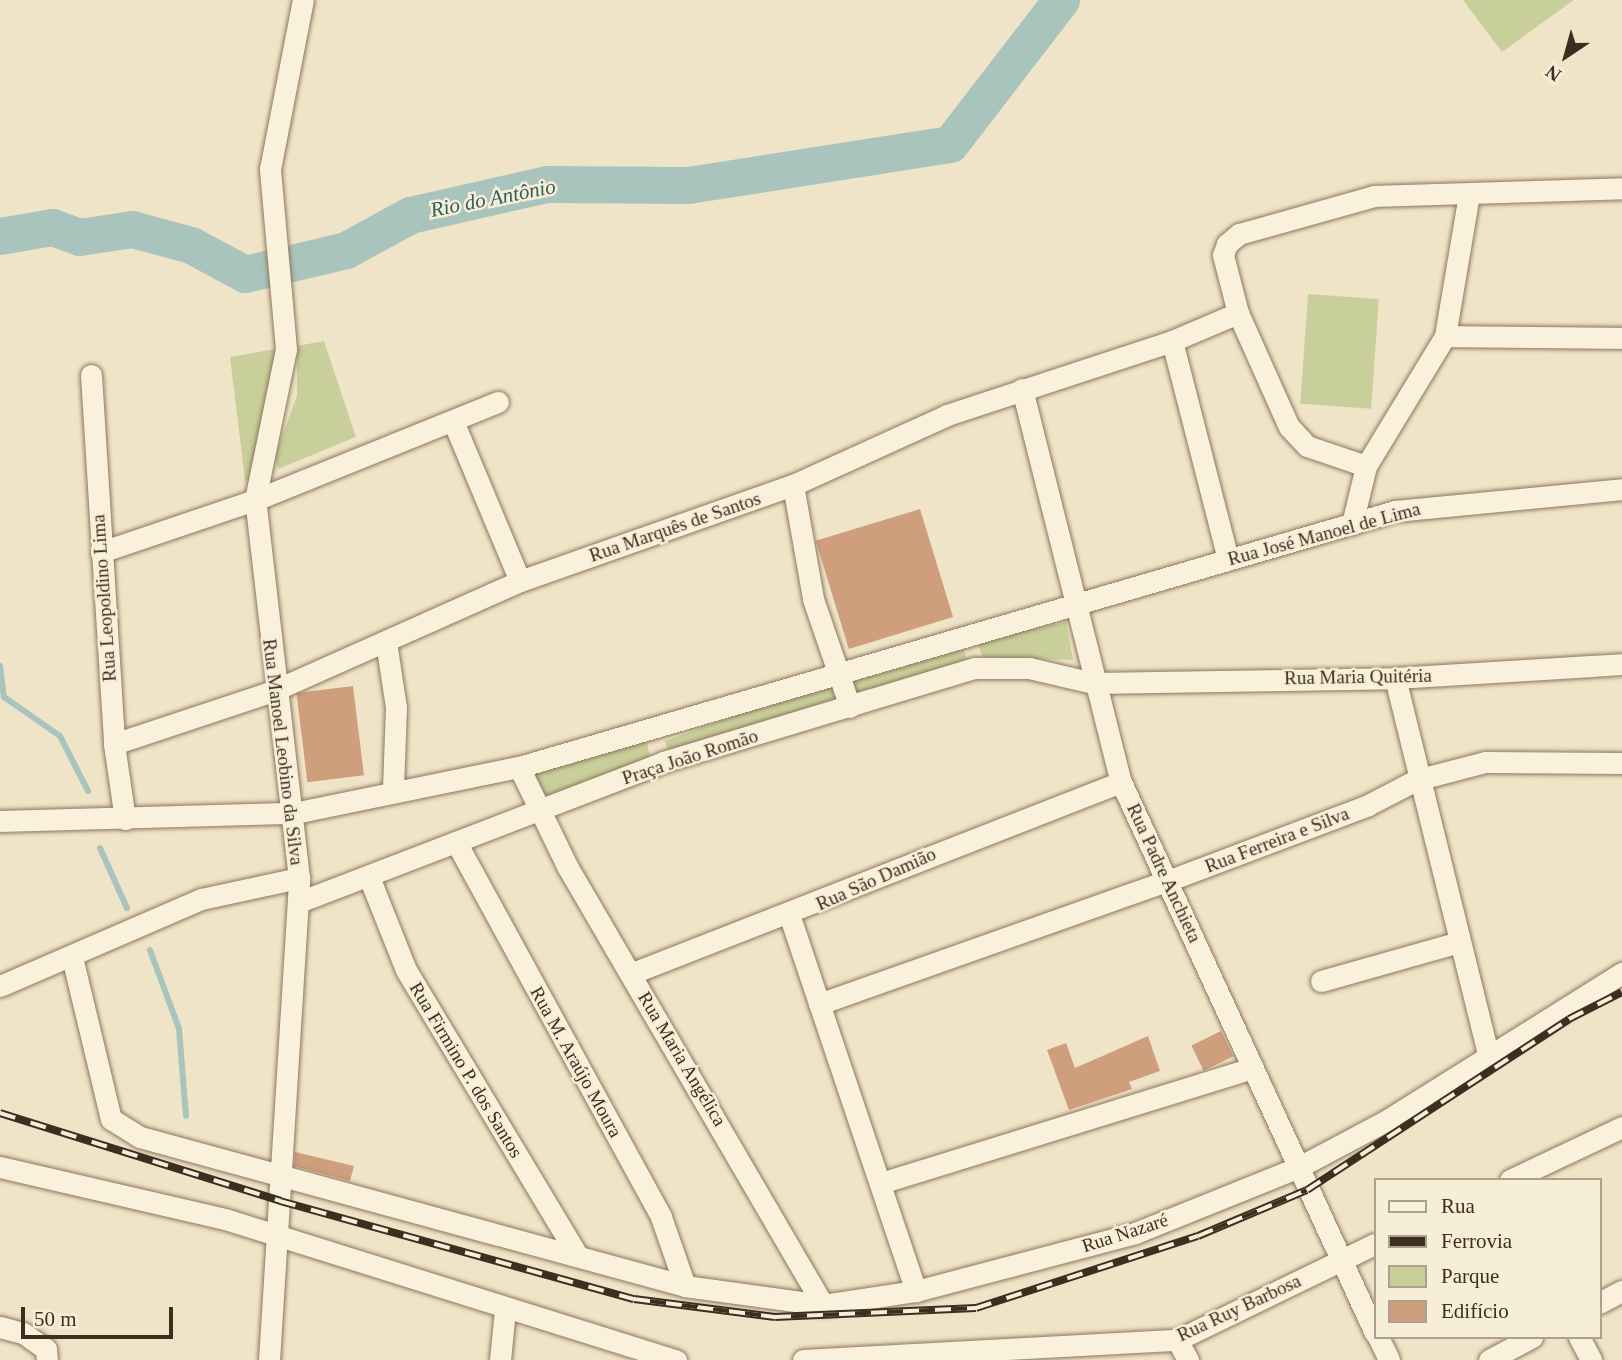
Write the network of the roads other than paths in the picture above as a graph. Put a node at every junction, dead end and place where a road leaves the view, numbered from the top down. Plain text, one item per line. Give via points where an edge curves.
1 (303, 0) edge
2 (1622, 188) edge
3 (1469, 194) junction
4 (1238, 313) junction
5 (1445, 336) junction
6 (1622, 338) edge
7 (1172, 341) junction
8 (91, 375) dead end
9 (1021, 389) junction
10 (498, 402) dead end
11 (453, 421) junction
12 (1367, 466) junction
13 (793, 485) junction
14 (1622, 489) edge
15 (254, 500) junction
16 (1352, 524) junction
17 (101, 552) junction
18 (1228, 559) junction
19 (520, 581) junction
20 (1074, 609) junction
21 (970, 632) junction
22 (386, 642) junction
23 (1622, 664) edge
24 (975, 668) junction
25 (836, 673) junction
26 (1395, 678) junction
27 (1093, 683) junction
28 (273, 691) junction
29 (850, 707) junction
30 (656, 727) junction
31 (114, 744) junction
32 (663, 762) junction
33 (1622, 763) edge
34 (519, 767) junction
35 (1416, 780) junction
36 (1121, 782) junction
37 (393, 790) junction
38 (294, 813) junction
39 (540, 813) junction
40 (125, 819) junction
41 (0, 821) edge
42 (456, 842) junction
43 (369, 877) junction
44 (299, 878) junction
45 (1170, 880) junction
46 (299, 902) junction
47 (790, 917) junction
48 (1455, 943) junction
49 (72, 957) junction
50 (1622, 973) edge
51 (630, 974) junction
52 (1321, 981) dead end
53 (0, 986) edge
54 (819, 1004) junction
55 (1488, 1053) junction
56 (1253, 1068) junction
57 (1622, 1127) edge
58 (1297, 1168) junction
59 (1, 1172) edge
60 (279, 1177) junction
61 (1514, 1178) edge
62 (884, 1182) junction
63 (279, 1239) junction
64 (1374, 1244) edge
65 (577, 1255) junction
66 (1338, 1261) junction
67 (685, 1286) junction
68 (916, 1291) junction
69 (1622, 1291) edge
70 (1601, 1302) edge
71 (823, 1305) junction
72 (505, 1310) junction
73 (0, 1326) edge
74 (1374, 1331) edge
75 (1378, 1339) edge
76 (1528, 1339) edge
77 (1580, 1339) edge
78 (1177, 1340) junction
79 (1066, 1355) edge
80 (47, 1360) edge
81 (269, 1360) edge
82 (500, 1360) edge
83 (676, 1360) edge
84 (803, 1360) edge
85 (1188, 1360) edge
86 (1389, 1360) edge
87 (1489, 1360) edge
88 (1591, 1360) edge

1 - 15 street, Rua Manoel Leobino da Silva via 270,169 286,349
2 - 3 street
3 - 4 street via 1374,196 1239,234 1227,244 1224,262
3 - 5 street
4 - 7 street, Rua Marquês de Santos
4 - 12 street via 1289,427 1307,446
5 - 6 street
5 - 12 street
7 - 9 street, Rua Marquês de Santos
7 - 18 street
8 - 17 street, Rua Leopoldino Lima
9 - 13 street, Rua Marquês de Santos via 947,415
9 - 20 street, Rua Padre Anchieta
10 - 11 street
11 - 15 street
11 - 19 street
12 - 16 street
13 - 19 street, Rua Marquês de Santos
13 - 25 street via 802,553
14 - 16 street, Rua José Manoel de Lima via 1470,500
15 - 17 street
15 - 28 street, Rua Manoel Leobino da Silva
16 - 18 street, Rua José Manoel de Lima
17 - 31 street, Rua Leopoldino Lima
18 - 20 street, Rua José Manoel de Lima
19 - 22 street, Rua Marquês de Santos
20 - 21 street, Praça João Romão
20 - 27 street, Rua Padre Anchieta
21 - 24 street
21 - 25 street, Praça João Romão
22 - 28 street, Rua Marquês de Santos
22 - 37 street via 396,707
23 - 26 street, Rua Maria Quitéria
24 - 27 street, Praça João Romão via 1028,668
24 - 29 street, Praça João Romão
25 - 29 street
25 - 30 street, Praça João Romão
26 - 27 street, Rua Maria Quitéria
26 - 35 street
27 - 36 street, Rua Padre Anchieta
28 - 31 street, Rua Marquês de Santos
28 - 38 street, Rua Manoel Leobino da Silva
29 - 32 street, Praça João Romão
30 - 32 street
30 - 34 street, Praça João Romão
31 - 40 street, Rua Leopoldino Lima
32 - 39 street, Praça João Romão
33 - 35 street, Rua Ferreira e Silva via 1485,762
34 - 37 street, Praça João Romão
34 - 39 street, Rua Maria Angélica
35 - 45 street, Rua Ferreira e Silva via 1368,805
35 - 48 street
36 - 45 street, Rua Padre Anchieta
36 - 47 street, Rua São Damião via 945,848
37 - 38 street, Praça João Romão
38 - 40 street, Praça João Romão
38 - 44 street, Rua Manoel Leobino da Silva
39 - 42 street, Praça João Romão
39 - 51 street, Rua Maria Angélica
40 - 41 street, Praça João Romão
42 - 43 street, Praça João Romão
42 - 67 street, Rua M. Araújo Moura via 661,1217
43 - 46 street, Praça João Romão
43 - 65 street, Rua Firmino P. dos Santos via 406,970
44 - 46 street, Rua Manoel Leobino da Silva
44 - 49 street via 201,899
45 - 54 street, Rua Ferreira e Silva
45 - 56 street, Rua Padre Anchieta
46 - 60 street, Rua Manoel Leobino da Silva
47 - 51 street, Rua São Damião
47 - 54 street
48 - 52 street
48 - 55 street
49 - 53 street
49 - 60 street, Rua Nazaré via 111,1119 139,1137
50 - 55 street, Rua Nazaré
51 - 71 street, Rua Maria Angélica
54 - 62 street
55 - 58 street, Rua Nazaré via 1389,1119
56 - 58 street, Rua Padre Anchieta
56 - 62 street
57 - 61 street
58 - 66 street, Rua Padre Anchieta
58 - 68 street, Rua Nazaré via 1135,1233
59 - 63 street via 225,1219
60 - 63 street, Rua Manoel Leobino da Silva
60 - 65 street, Rua Nazaré
62 - 68 street
63 - 72 street
63 - 81 street, Rua Manoel Leobino da Silva
64 - 66 street, Rua Ruy Barbosa
65 - 67 street, Rua Nazaré
66 - 74 street, Rua Padre Anchieta
66 - 78 street, Rua Ruy Barbosa
67 - 71 street, Rua Nazaré
68 - 71 street, Rua Nazaré
69 - 70 street
72 - 82 street
72 - 83 street
73 - 80 street via 23,1333 46,1349
75 - 86 street, Rua Padre Anchieta
76 - 87 street
77 - 88 street
78 - 79 street, Rua Ruy Barbosa
78 - 85 street
79 - 84 street, Rua Ruy Barbosa

